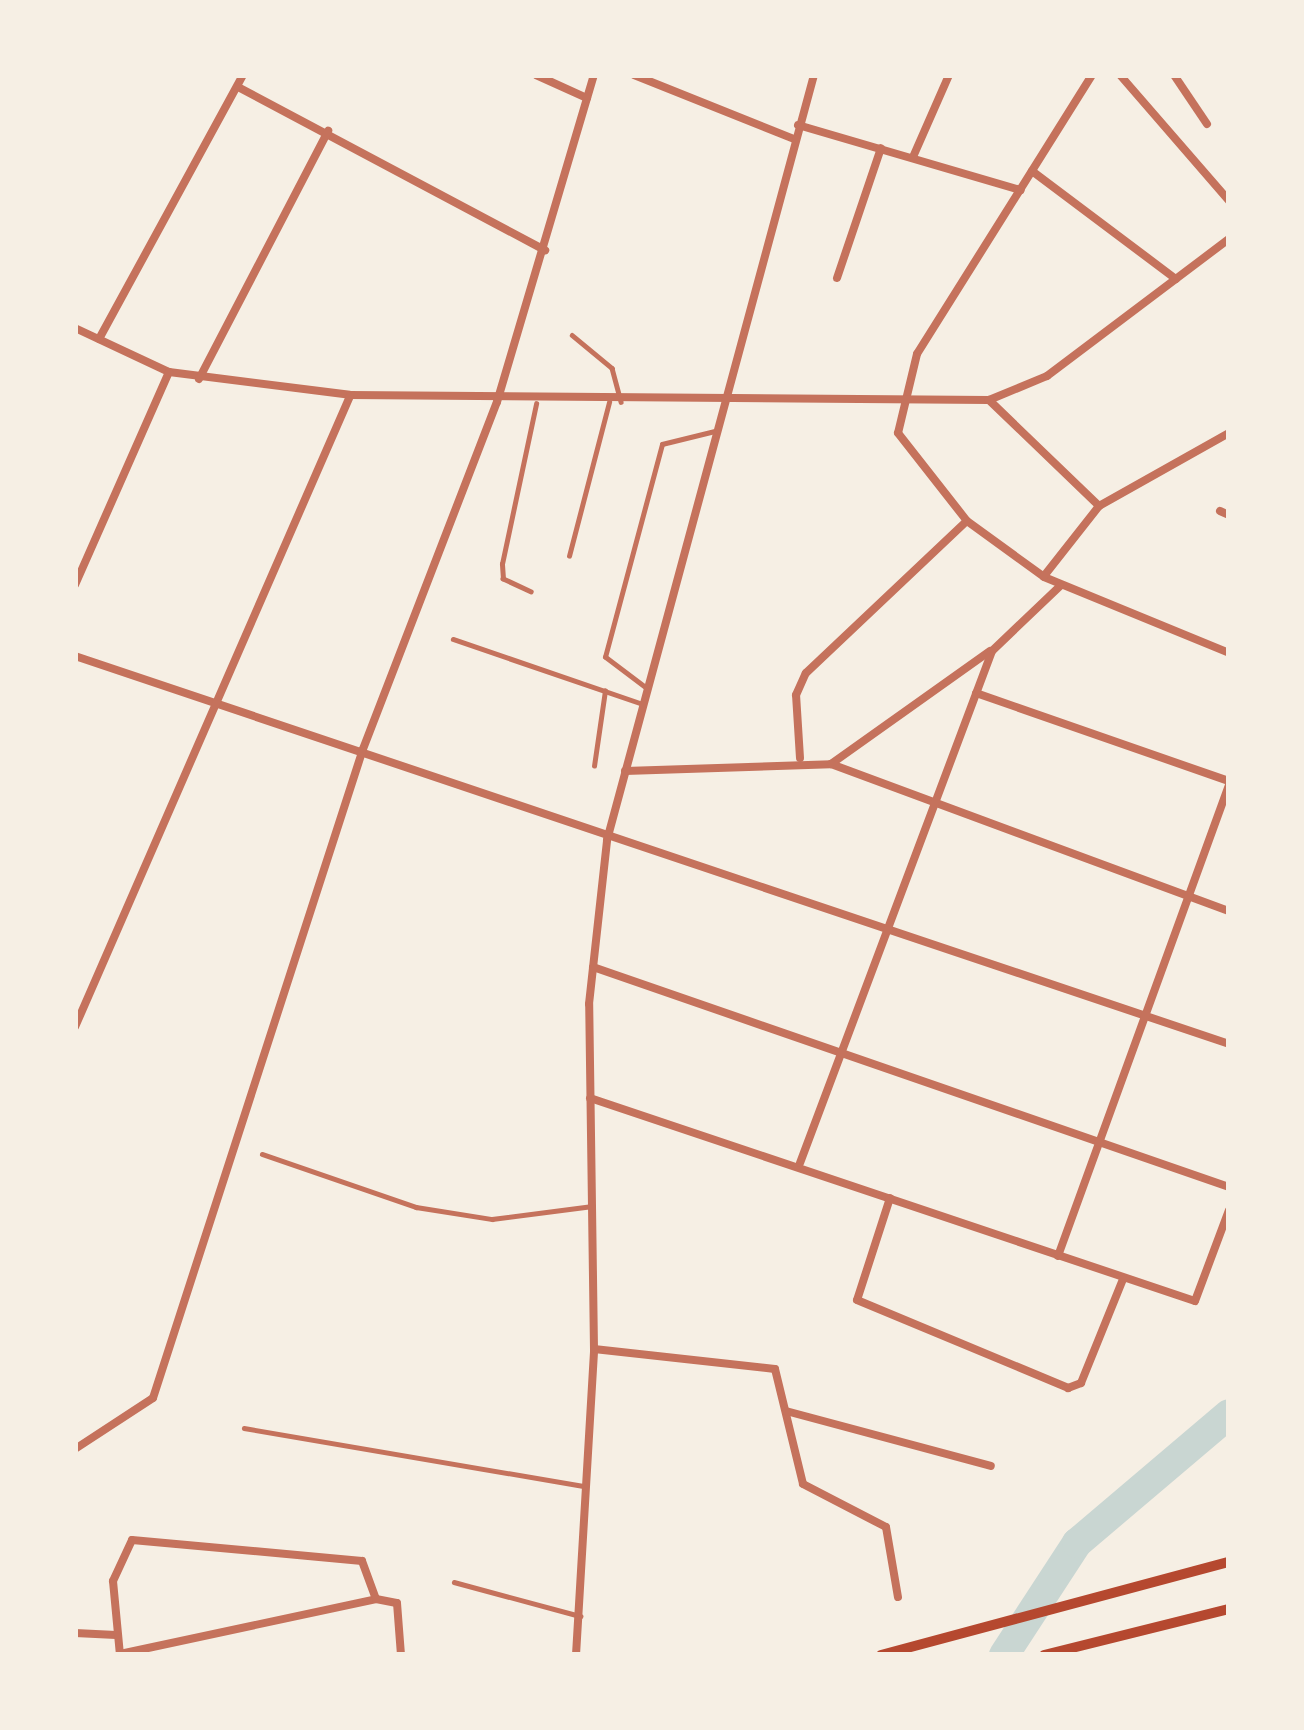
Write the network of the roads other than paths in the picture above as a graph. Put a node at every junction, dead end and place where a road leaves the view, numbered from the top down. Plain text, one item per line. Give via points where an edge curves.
1 (243, 75) edge
2 (536, 75) edge
3 (594, 75) edge
4 (634, 75) edge
5 (814, 75) edge
6 (949, 75) edge
7 (1093, 75) edge
8 (1120, 75) edge
9 (1174, 75) edge
10 (238, 87) junction
11 (587, 98) junction
12 (1207, 124) dead end
13 (798, 125) junction
14 (328, 130) junction
15 (795, 140) junction
16 (881, 148) junction
17 (913, 157) junction
18 (1032, 171) junction
19 (1021, 190) junction
20 (1229, 201) edge
21 (1229, 239) edge
22 (545, 250) junction
23 (837, 278) dead end
24 (1176, 279) junction
25 (75, 328) edge
26 (572, 335) dead end
27 (99, 339) junction
28 (170, 372) junction
29 (199, 379) junction
30 (350, 395) junction
31 (723, 400) junction
32 (989, 400) junction
33 (497, 402) junction
34 (608, 402) junction
35 (621, 402) junction
36 (898, 402) junction
37 (536, 404) junction
38 (715, 431) junction
39 (1229, 433) edge
40 (1099, 506) junction
41 (967, 521) junction
42 (569, 556) dead end
43 (1044, 577) junction
44 (75, 585) edge
45 (1060, 586) junction
46 (531, 592) dead end
47 (453, 640) dead end
48 (992, 651) junction
49 (1229, 653) edge
50 (75, 656) edge
51 (647, 689) junction
52 (605, 691) junction
53 (976, 693) junction
54 (222, 704) junction
55 (643, 704) junction
56 (363, 749) junction
57 (800, 758) junction
58 (831, 764) junction
59 (594, 766) dead end
60 (625, 771) junction
61 (1229, 783) edge
62 (934, 809) junction
63 (607, 840) junction
64 (1188, 897) junction
65 (1229, 911) edge
66 (891, 936) junction
67 (593, 967) junction
68 (1144, 1015) junction
69 (75, 1027) edge
70 (1229, 1044) edge
71 (847, 1052) junction
72 (590, 1097) junction
73 (1095, 1142) junction
74 (262, 1154) dead end
75 (800, 1163) junction
76 (1229, 1187) edge
77 (890, 1198) junction
78 (592, 1206) junction
79 (1229, 1210) edge
80 (1058, 1256) junction
81 (1123, 1279) junction
82 (594, 1349) junction
83 (787, 1411) junction
84 (244, 1427) dead end
85 (75, 1449) edge
86 (991, 1466) dead end
87 (589, 1487) junction
88 (1229, 1562) edge
89 (454, 1582) dead end
90 (898, 1597) dead end
91 (376, 1599) junction
92 (1229, 1609) edge
93 (580, 1616) junction
94 (75, 1633) edge
95 (116, 1634) junction
96 (1083, 1645) junction
97 (120, 1654) edge
98 (1049, 1654) edge
99 (401, 1655) edge
100 (576, 1655) edge
101 (881, 1655) edge
102 (1093, 1655) edge

1 - 10 street
2 - 11 street
3 - 11 street
4 - 15 street
5 - 13 street
6 - 17 street
7 - 18 street
8 - 20 street
9 - 12 street
10 - 14 street
10 - 27 street
11 - 22 street
13 - 15 street
13 - 16 street
14 - 22 street
14 - 29 street
15 - 31 street
16 - 17 street
16 - 23 street
17 - 19 street
18 - 19 street
18 - 24 street
19 - 36 street
21 - 24 street
22 - 33 street
24 - 32 street via 1047,376
25 - 27 street
26 - 35 lane via 612,368
27 - 28 street
28 - 29 street
28 - 44 street
29 - 30 street
30 - 33 street
30 - 54 street
31 - 35 street
31 - 36 street
31 - 38 street
32 - 36 street
32 - 40 street
33 - 37 street
33 - 56 street
34 - 35 street
34 - 37 street
34 - 42 lane
36 - 41 street via 898,433
37 - 46 lane via 502,564 503,579
38 - 51 street
38 - 51 lane via 662,444 605,657
39 - 40 street
40 - 43 street
41 - 43 street
41 - 57 street via 806,673 796,695
43 - 45 street
45 - 48 street
45 - 49 street
47 - 52 lane
48 - 53 street
48 - 58 street
50 - 54 street
51 - 55 street
52 - 55 lane
52 - 59 lane
53 - 61 street
53 - 62 street
54 - 56 street
54 - 69 street
55 - 60 street
56 - 63 street
56 - 85 street via 153,1398
57 - 58 street
57 - 60 street
58 - 62 street
60 - 63 street
61 - 64 street
62 - 64 street
62 - 66 street
63 - 66 street
63 - 67 street
64 - 65 street
64 - 68 street
66 - 68 street
66 - 71 street
67 - 71 street
67 - 72 street
68 - 70 street
68 - 73 street
71 - 73 street
71 - 75 street
72 - 75 street
72 - 78 street
73 - 76 street
73 - 80 street
74 - 78 lane via 416,1207 492,1219
75 - 77 street
77 - 80 street
77 - 81 street via 857,1300 1068,1388 1081,1383
78 - 82 street
79 - 81 street via 1195,1301
80 - 81 street
82 - 83 street via 775,1369
82 - 87 street
83 - 86 street
83 - 90 street via 803,1484 894,1541
84 - 87 lane
87 - 93 street
88 - 101 main road
89 - 93 lane
91 - 95 street via 362,1561 132,1540 117,1558
91 - 97 street
91 - 99 street via 397,1603
92 - 96 main road
93 - 100 street
94 - 95 street
95 - 97 street
96 - 98 main road
96 - 102 street

